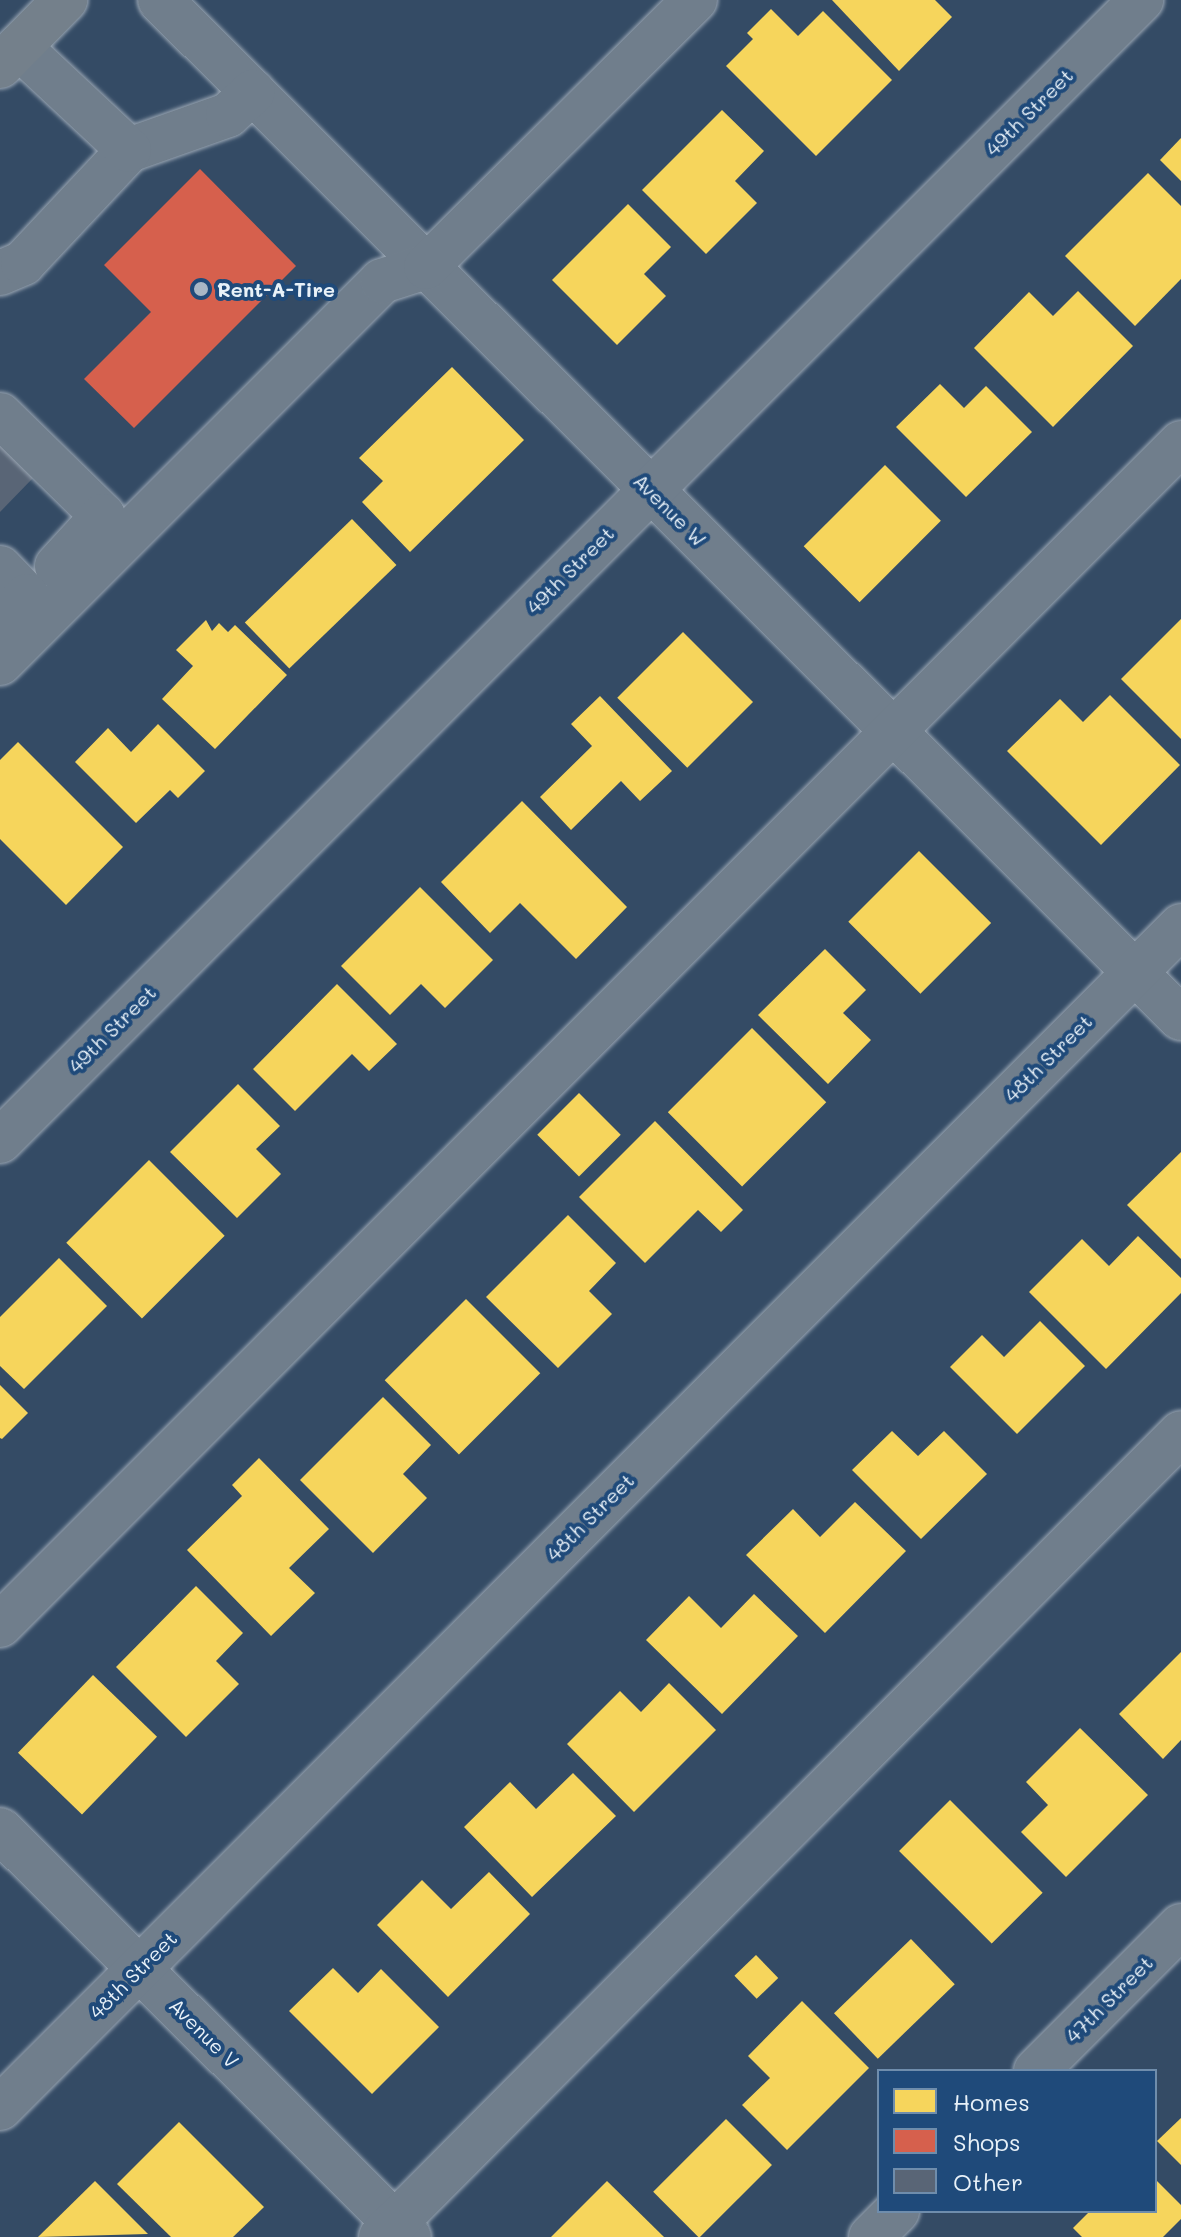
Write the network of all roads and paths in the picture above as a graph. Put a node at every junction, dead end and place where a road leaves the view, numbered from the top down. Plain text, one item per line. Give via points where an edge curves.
1 (65, 0) edge
2 (160, 0) edge
3 (695, 0) edge
4 (1141, 0) edge
5 (10, 56) edge
6 (253, 92) junction
7 (129, 150) junction
8 (426, 267) junction
9 (0, 273) edge
10 (0, 415) edge
11 (1181, 443) edge
12 (650, 491) junction
13 (73, 570) junction
14 (9, 596) edge
15 (0, 663) edge
16 (893, 732) junction
17 (1181, 926) edge
18 (1134, 972) junction
19 (1181, 1018) edge
20 (0, 1141) edge
21 (1181, 1433) edge
22 (0, 1625) edge
23 (0, 1830) edge
24 (1181, 1926) edge
25 (139, 1968) junction
26 (1038, 2069) edge
27 (0, 2108) edge
28 (895, 2213) edge
29 (395, 2232) edge
30 (871, 2237) edge

1 - 5 main road
2 - 6 street, Avenue W
3 - 8 street
4 - 12 street, 49th Street
5 - 7 street
6 - 7 street via 228,115
6 - 8 street, Avenue W
7 - 9 street via 23,263
8 - 12 street, Avenue W
8 - 13 street via 382,281
10 - 13 street via 103,516
11 - 16 street
12 - 16 street, Avenue W
12 - 20 street, 49th Street
13 - 14 street
13 - 15 street
16 - 18 street, Avenue W
16 - 22 street
17 - 18 street, 48th Street
18 - 19 street, Avenue W
18 - 25 street, 48th Street
21 - 29 street
23 - 25 street, Avenue V
24 - 26 street, 47th Street
25 - 27 street, 48th Street
25 - 29 street, Avenue V
28 - 30 street

